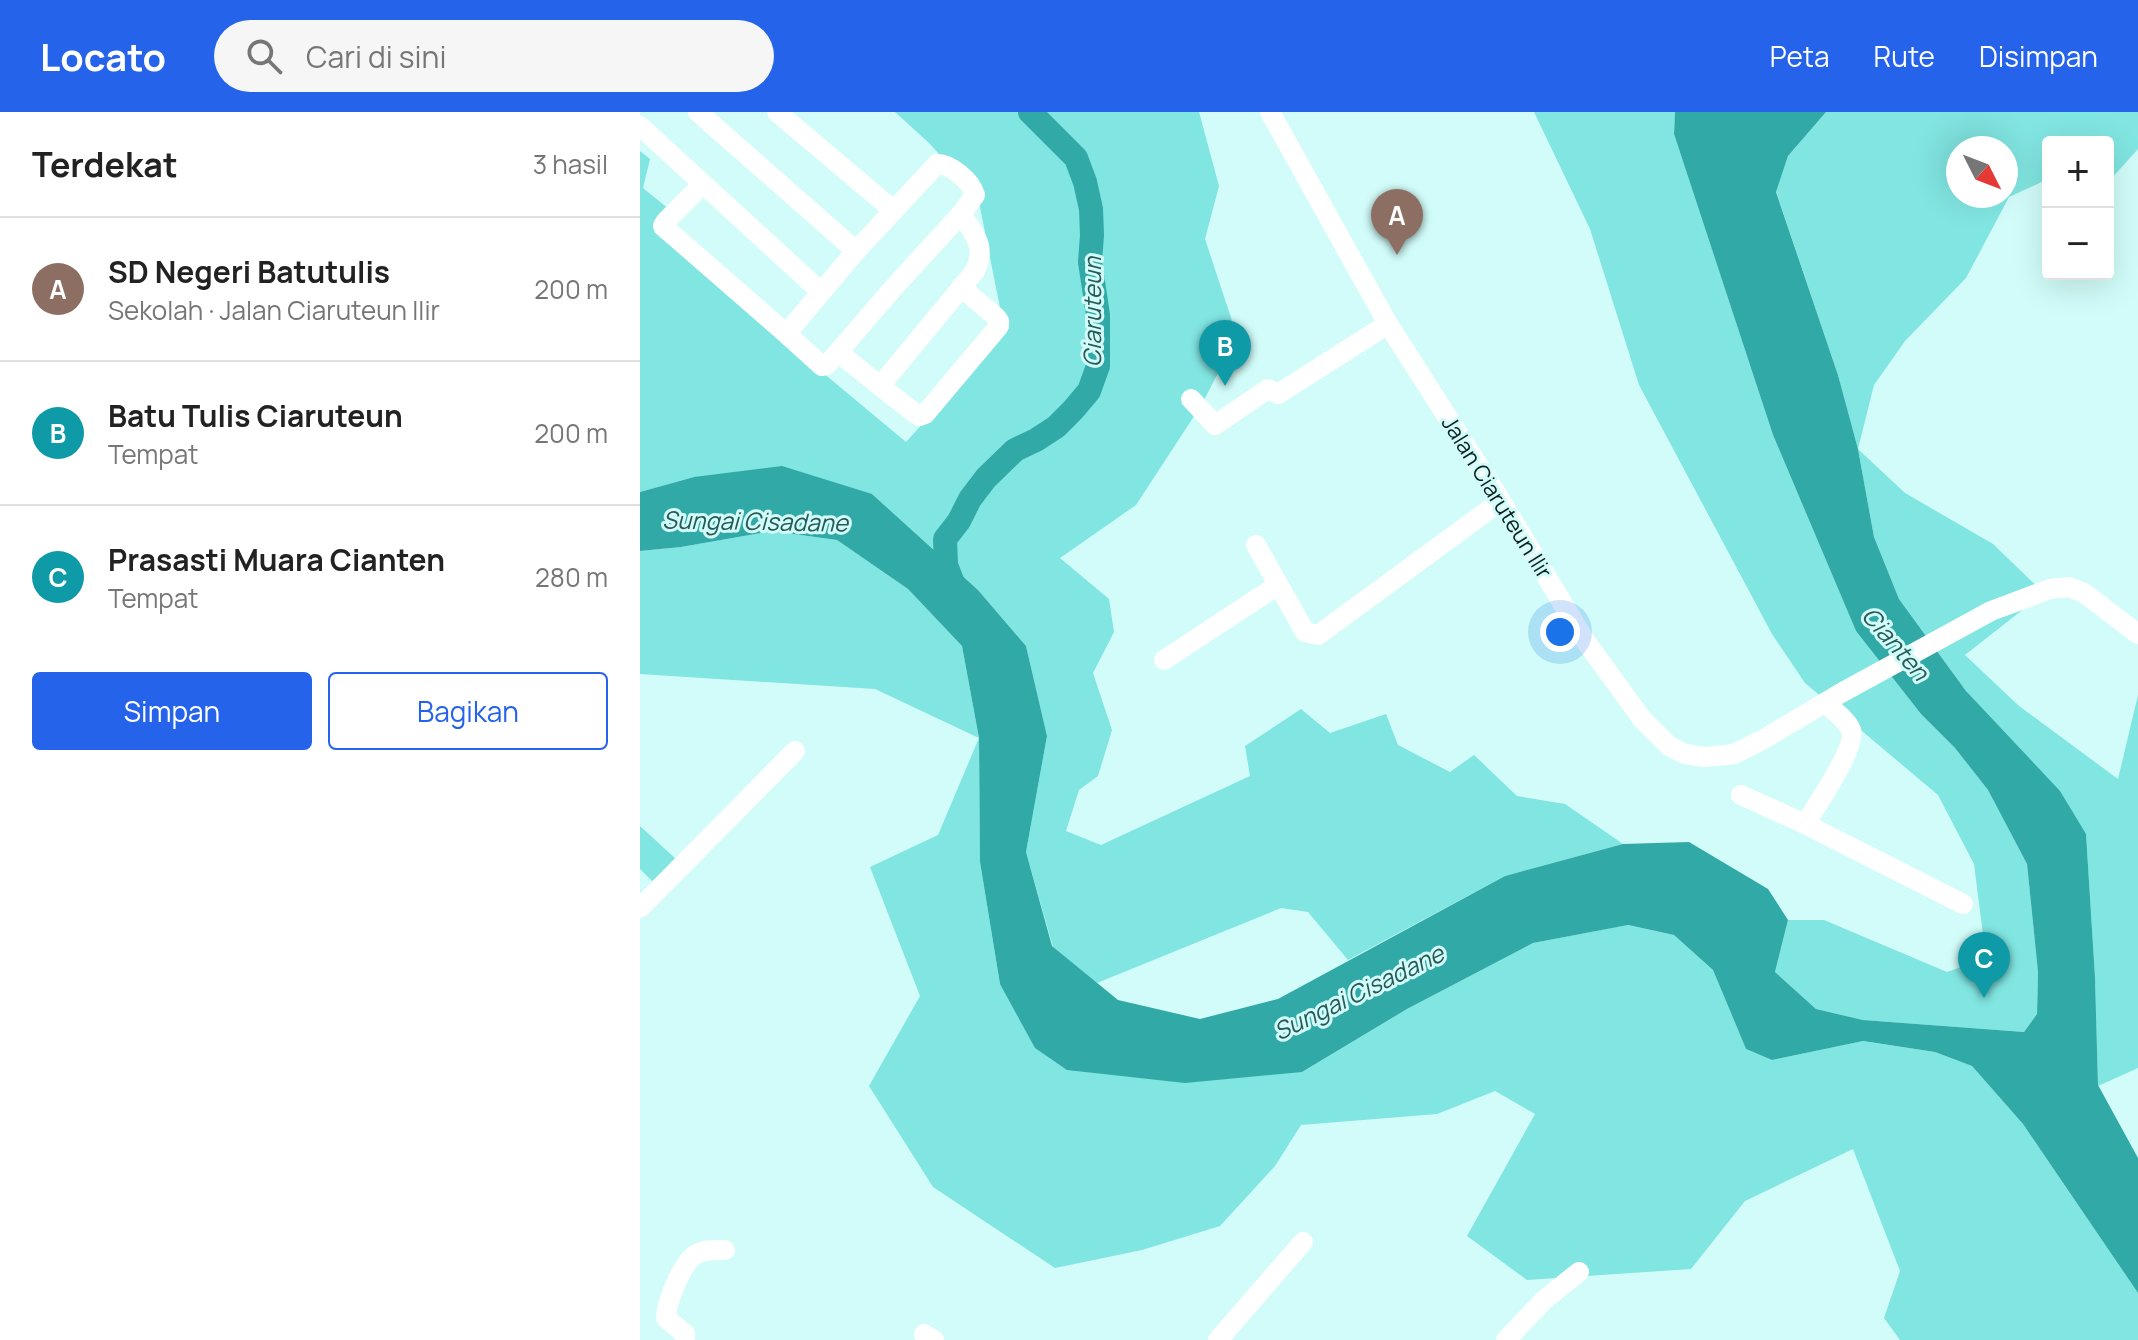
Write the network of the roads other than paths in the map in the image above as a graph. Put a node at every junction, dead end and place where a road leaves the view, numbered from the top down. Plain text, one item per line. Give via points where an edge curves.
1 (646, 112) edge
2 (698, 112) edge
3 (777, 112) edge
4 (1270, 112) edge
5 (640, 119) edge
6 (640, 126) edge
7 (703, 184) junction
8 (893, 210) junction
9 (961, 214) junction
10 (856, 251) junction
11 (961, 287) junction
12 (821, 292) junction
13 (1388, 324) junction
14 (790, 337) junction
15 (838, 352) junction
16 (880, 386) junction
17 (1191, 399) dead end
18 (1501, 501) junction
19 (1256, 545) dead end
20 (1278, 585) junction
21 (2138, 634) edge
22 (1164, 660) dead end
23 (1833, 698) junction
24 (795, 751) dead end
25 (1741, 795) dead end
26 (1805, 824) junction
27 (644, 896) edge
28 (1963, 904) dead end
29 (1303, 1242) dead end
30 (725, 1250) dead end
31 (1579, 1272) dead end
32 (685, 1340) edge
33 (1218, 1340) edge
34 (1506, 1340) edge

1 - 5 street
2 - 10 street
3 - 8 street
4 - 13 street, Jalan Ciaruteun Ilir
6 - 7 street
7 - 12 street
7 - 14 street via 663,226
8 - 9 street via 941,164 974,190
8 - 10 street
9 - 11 street via 981,248 975,271
9 - 15 street
10 - 12 street
11 - 16 street
11 - 16 street via 996,317 999,326 925,414 916,414
12 - 14 street via 791,328
13 - 17 street via 1278,394 1268,389 1215,425
13 - 18 street, Jalan Ciaruteun Ilir
14 - 15 street via 822,366
15 - 16 street
18 - 20 street via 1318,635 1305,632
18 - 23 street, Jalan Ciaruteun Ilir via 1584,639 1624,697 1669,746 1705,757 1734,754
19 - 20 street
20 - 22 street
21 - 23 street, Jalan Ciaruteun Ilir via 2084,593 2069,587 2050,589 1991,611
23 - 26 street via 1852,740
24 - 27 street
25 - 26 street
26 - 28 street
29 - 33 street
30 - 32 street via 704,1251 689,1259 670,1298 666,1318
31 - 34 street

